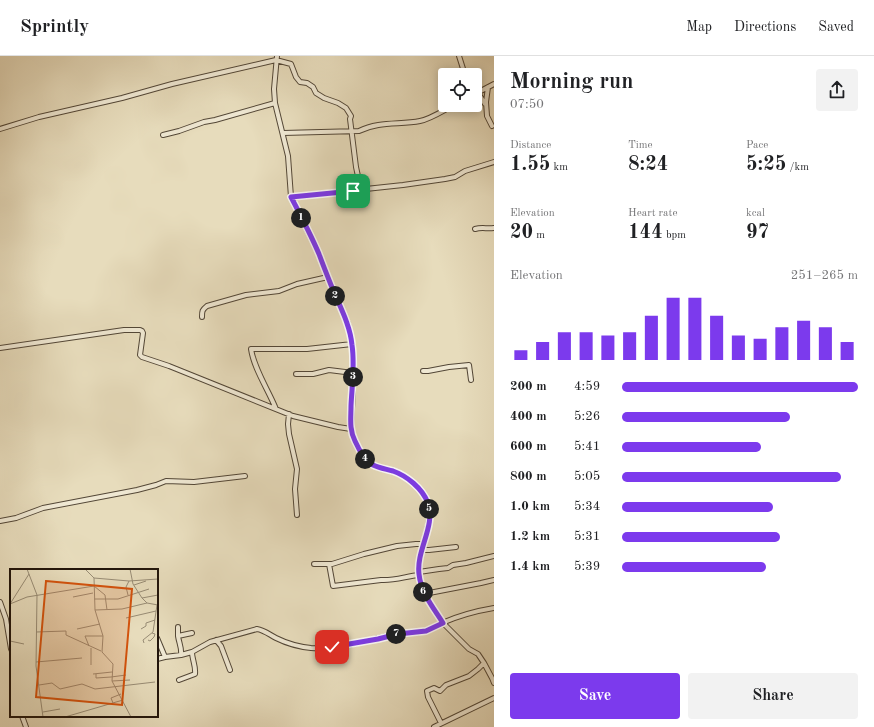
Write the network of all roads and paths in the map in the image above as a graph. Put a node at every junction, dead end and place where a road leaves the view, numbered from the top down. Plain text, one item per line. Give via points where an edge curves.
1 (459, 56) edge
2 (277, 58) edge
3 (463, 68) edge
4 (494, 84) edge
5 (488, 87) junction
6 (482, 90) edge
7 (482, 100) edge
8 (275, 103) junction
9 (486, 108) junction
10 (441, 112) edge
11 (492, 126) dead end
12 (0, 129) edge
13 (352, 131) junction
14 (283, 133) junction
15 (163, 135) dead end
16 (494, 162) edge
17 (361, 190) junction
18 (291, 197) junction
19 (494, 228) edge
20 (475, 229) dead end
21 (328, 278) junction
22 (202, 317) dead end
23 (352, 344) junction
24 (0, 348) edge
25 (423, 371) dead end
26 (353, 373) junction
27 (296, 374) dead end
28 (471, 380) dead end
29 (276, 408) junction
30 (289, 414) junction
31 (351, 429) junction
32 (245, 476) dead end
33 (297, 515) dead end
34 (0, 521) edge
35 (423, 544) junction
36 (456, 547) dead end
37 (422, 550) junction
38 (494, 556) edge
39 (314, 564) dead end
40 (329, 564) junction
41 (419, 573) junction
42 (494, 580) edge
43 (424, 594) junction
44 (0, 602) edge
45 (494, 608) edge
46 (443, 623) junction
47 (178, 627) dead end
48 (192, 633) dead end
49 (178, 636) junction
50 (158, 640) edge
51 (216, 640) junction
52 (10, 643) edge
53 (192, 652) junction
54 (181, 655) junction
55 (165, 657) junction
56 (158, 659) edge
57 (484, 663) junction
58 (230, 670) dead end
59 (179, 680) dead end
60 (494, 683) edge
61 (494, 698) edge
62 (22, 717) edge
63 (441, 723) junction
64 (26, 727) edge
65 (434, 727) edge

1 - 3 street
2 - 8 street
2 - 12 street
2 - 13 street via 291,64 300,82 307,83 316,93 346,108 351,116
4 - 5 street
5 - 6 street
5 - 9 street
7 - 9 street
8 - 14 street
8 - 15 street
9 - 11 street
10 - 13 street via 421,121 384,124
13 - 14 street
13 - 17 street
14 - 18 street via 288,156
16 - 17 street via 464,171 455,177
17 - 18 street
18 - 21 street
19 - 20 street
21 - 22 street via 207,306 203,309
21 - 23 street via 348,324
23 - 26 street
23 - 29 street via 317,348 251,349 256,368
24 - 29 street via 124,330 140,330 143,333 141,356
25 - 28 street via 469,365
26 - 27 street via 329,370 313,374
26 - 31 street
29 - 30 street
30 - 31 street via 338,428
30 - 33 street via 289,434 298,469 294,489
31 - 35 street via 365,459 373,465 405,477 424,495 430,515
32 - 34 street via 194,482 166,481 137,490 43,508
35 - 37 street
35 - 40 street via 397,546
36 - 37 street
37 - 41 street
38 - 41 street
39 - 40 street
40 - 41 street via 333,586 387,580
41 - 43 street
42 - 43 street
43 - 46 street
44 - 52 street
45 - 46 street via 476,611
46 - 51 street via 426,631 322,648 298,646 257,629
46 - 57 street via 469,649 478,654
47 - 49 street
48 - 49 street
49 - 54 street
50 - 55 street
51 - 53 street
51 - 58 street
53 - 54 street
53 - 59 street via 194,674
54 - 55 street
55 - 56 street
57 - 60 street
57 - 63 street via 469,676 440,690 434,688 428,691 428,697
61 - 63 street
62 - 64 street
63 - 65 street

